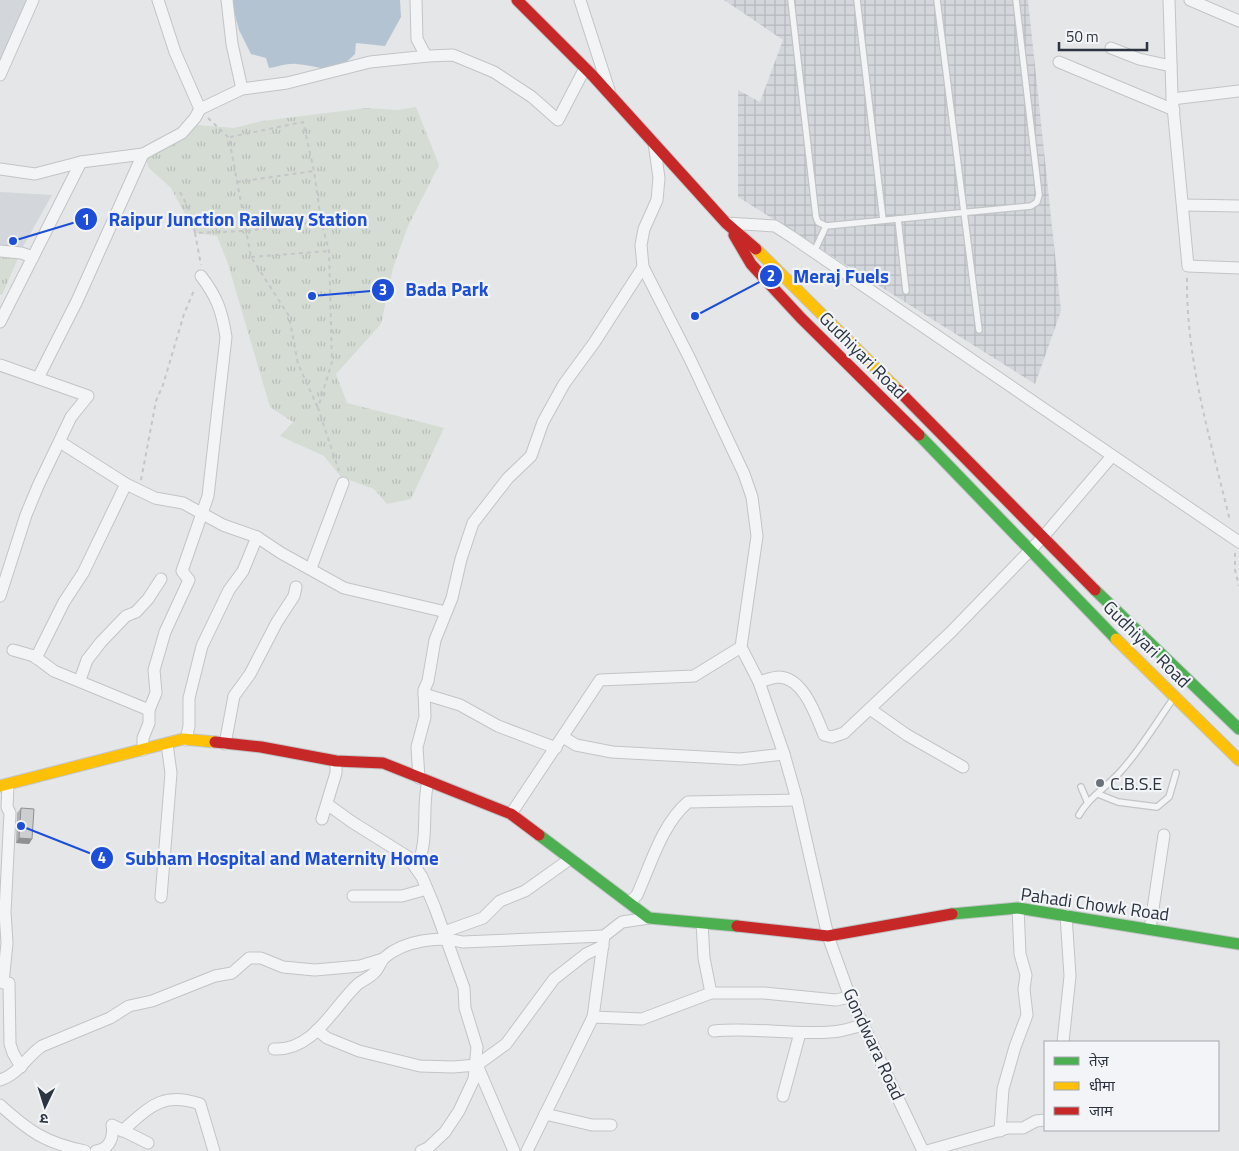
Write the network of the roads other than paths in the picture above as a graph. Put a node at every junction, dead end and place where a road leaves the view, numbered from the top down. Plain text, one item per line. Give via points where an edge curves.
1 (33, 0) edge
2 (158, 0) edge
3 (227, 0) edge
4 (416, 0) edge
5 (517, 0) edge
6 (580, 0) edge
7 (791, 0) edge
8 (857, 0) edge
9 (937, 0) edge
10 (1016, 0) edge
11 (1169, 0) edge
12 (1190, 0) edge
13 (1239, 20) edge
14 (1111, 48) dead end
15 (426, 56) junction
16 (1059, 62) dead end
17 (1171, 66) junction
18 (584, 68) junction
19 (0, 75) edge
20 (242, 89) junction
21 (1239, 92) edge
22 (610, 94) junction
23 (1173, 104) junction
24 (200, 110) junction
25 (654, 143) junction
26 (143, 154) junction
27 (81, 162) junction
28 (0, 169) edge
29 (1183, 206) junction
30 (1239, 206) edge
31 (964, 212) junction
32 (898, 218) junction
33 (883, 220) junction
34 (726, 223) junction
35 (826, 226) junction
36 (0, 251) edge
37 (814, 252) junction
38 (33, 257) junction
39 (643, 267) junction
40 (1239, 268) edge
41 (201, 276) road end
42 (906, 291) dead end
43 (5, 299) edge
44 (0, 322) edge
45 (979, 330) dead end
46 (0, 366) edge
47 (38, 378) junction
48 (60, 442) junction
49 (1112, 456) junction
50 (343, 483) road end
51 (126, 484) junction
52 (202, 513) junction
53 (257, 537) junction
54 (1043, 537) junction
55 (1237, 540) edge
56 (1031, 550) junction
57 (311, 568) junction
58 (161, 579) dead end
59 (296, 587) dead end
60 (0, 596) edge
61 (446, 612) junction
62 (741, 647) junction
63 (13, 650) dead end
64 (36, 658) junction
65 (80, 680) junction
66 (759, 682) junction
67 (424, 694) junction
68 (1175, 698) junction
69 (870, 709) junction
70 (149, 710) junction
71 (1239, 729) edge
72 (564, 736) junction
73 (186, 740) junction
74 (167, 744) junction
75 (225, 744) junction
76 (556, 748) junction
77 (142, 750) junction
78 (784, 754) junction
79 (1239, 760) edge
80 (336, 762) junction
81 (963, 767) dead end
82 (1176, 773) dead end
83 (424, 780) junction
84 (4, 786) edge
85 (1081, 787) dead end
86 (1098, 794) junction
87 (797, 800) junction
88 (1087, 801) junction
89 (327, 804) junction
90 (511, 814) junction
91 (1079, 815) dead end
92 (322, 819) dead end
93 (1164, 835) dead end
94 (570, 859) junction
95 (416, 868) junction
96 (427, 889) junction
97 (353, 896) dead end
98 (161, 897) dead end
99 (629, 904) junction
100 (1018, 908) junction
101 (1066, 915) junction
102 (649, 918) junction
103 (702, 923) junction
104 (1150, 929) junction
105 (445, 935) junction
106 (828, 936) junction
107 (604, 941) junction
108 (1239, 944) edge
109 (383, 959) junction
110 (711, 993) junction
111 (850, 997) junction
112 (593, 1017) junction
113 (864, 1025) junction
114 (317, 1030) junction
115 (714, 1032) dead end
116 (800, 1033) junction
117 (1063, 1041) edge
118 (274, 1048) dead end
119 (477, 1065) junction
120 (21, 1067) junction
121 (0, 1080) edge
122 (782, 1096) dead end
123 (0, 1105) edge
124 (546, 1114) junction
125 (1044, 1120) edge
126 (611, 1125) dead end
127 (122, 1131) junction
128 (1000, 1131) junction
129 (148, 1143) dead end
130 (71, 1150) edge
131 (85, 1151) edge
132 (96, 1151) edge
133 (214, 1151) edge
134 (421, 1151) edge
135 (514, 1151) edge
136 (527, 1151) edge
137 (925, 1151) edge

1 - 19 street
2 - 24 street via 175,52
3 - 20 street
4 - 15 street via 417,39
5 - 18 street
6 - 22 street
7 - 35 lane via 816,217
8 - 33 lane
9 - 31 lane
10 - 31 lane via 1038,202 1031,206
11 - 17 street
12 - 13 street
14 - 17 street via 1138,59
15 - 18 street via 454,55 478,64 517,86 558,120
15 - 20 street via 370,62 287,83
16 - 23 street
17 - 23 street
18 - 22 street
20 - 24 street
21 - 23 street
22 - 25 street
23 - 29 street
24 - 26 street via 182,133
25 - 34 street
25 - 39 street via 659,178 657,200 644,229 641,245
26 - 27 street
26 - 47 street
27 - 28 street via 35,174
27 - 38 street
29 - 30 street
29 - 40 street via 1188,266
31 - 32 lane
31 - 45 lane
32 - 33 lane
32 - 42 lane
33 - 35 lane
34 - 37 street via 775,226
34 - 54 street, Gudhiyari Road via 772,262
34 - 56 street, Gudhiyari Road via 751,264 764,278
35 - 37 lane
36 - 38 street
37 - 49 street
38 - 43 street
39 - 61 street via 564,384 543,422 531,456 508,478 473,523
39 - 62 street via 690,359 752,497 757,536
41 - 52 street via 215,294 226,337 208,496
43 - 44 street
46 - 47 street
47 - 48 street via 88,396 71,417
48 - 51 street
48 - 60 street via 26,516
49 - 54 street
49 - 55 street
50 - 57 street
51 - 52 street via 155,498 183,503
51 - 64 street
52 - 53 street via 223,525
52 - 70 street via 182,572 189,580 165,632 154,670 156,693
53 - 57 street
53 - 73 street via 243,571 229,590 202,646 189,698
54 - 56 street
54 - 71 street, Gudhiyari Road
56 - 68 street, Gudhiyari Road
56 - 69 street
57 - 61 street via 344,588
58 - 65 street via 136,612 126,616 101,642 87,660
59 - 75 street via 250,674 234,696
61 - 67 street via 435,640
62 - 66 street, Gondwara Road
62 - 72 street via 694,676 600,680
63 - 64 street
64 - 65 street via 54,671
65 - 70 street
66 - 69 street via 777,677 796,684 824,735 832,737 844,733
66 - 78 street, Gondwara Road
67 - 76 street via 460,705 498,726
67 - 83 street via 425,717 417,747
68 - 79 street, Gudhiyari Road
68 - 86 lane via 1122,770
69 - 81 street via 906,735
70 - 77 street
72 - 76 street
72 - 78 street via 576,745 612,752 740,759
73 - 74 street
73 - 75 street
74 - 77 street
74 - 98 street via 171,773
75 - 80 street via 261,747
76 - 90 street
77 - 84 street
78 - 87 street, Gondwara Road
80 - 83 street via 383,763
80 - 89 street
82 - 86 lane via 1169,797 1157,807 1118,802
83 - 90 street
83 - 95 street via 422,849
84 - 120 street via 10,813 3,983 9,983 10,1044
85 - 88 lane
86 - 88 lane
87 - 99 street via 688,802 667,828 637,895
87 - 106 street, Gondwara Road
88 - 91 lane
89 - 92 street
89 - 95 street via 396,847
90 - 94 street
93 - 104 street
94 - 99 street
94 - 105 street via 525,890 500,901 483,918
95 - 96 street
96 - 97 street via 402,896
96 - 105 street
99 - 102 street
100 - 101 street, Pahadi Chowk Road
100 - 106 street, Pahadi Chowk Road via 956,912
100 - 128 street via 1027,1015 1003,1089
101 - 104 street, Pahadi Chowk Road
101 - 117 street via 1070,976
102 - 103 street, Pahadi Chowk Road
102 - 107 street via 622,922
103 - 106 street, Pahadi Chowk Road
103 - 110 street
104 - 108 street, Pahadi Chowk Road
105 - 107 street via 463,942
105 - 109 street via 401,946
105 - 119 street via 464,988 465,1008 477,1047
106 - 111 street, Gondwara Road
107 - 112 street
107 - 119 street via 554,979 506,1044
109 - 114 street via 375,973 359,983
109 - 120 street via 360,966 315,970 283,967 261,958 249,958 232,973 129,1006 110,1018 47,1044 32,1053
110 - 111 street via 764,992 836,1000
110 - 112 street via 642,1019
111 - 113 street, Gondwara Road
112 - 124 street
113 - 116 street via 832,1032
113 - 137 street, Gondwara Road
114 - 118 street via 294,1048
114 - 119 street via 327,1038 359,1051 420,1066
115 - 116 street via 734,1029
116 - 122 street
119 - 134 street via 459,1111 445,1132
119 - 135 street
120 - 121 street
123 - 130 street via 38,1136
124 - 126 street via 585,1124
124 - 136 street
125 - 128 street via 1023,1128
127 - 129 street
127 - 132 street via 112,1125 114,1134 110,1142 103,1150
127 - 133 street via 155,1102 192,1101 200,1104
128 - 137 street
130 - 131 street

